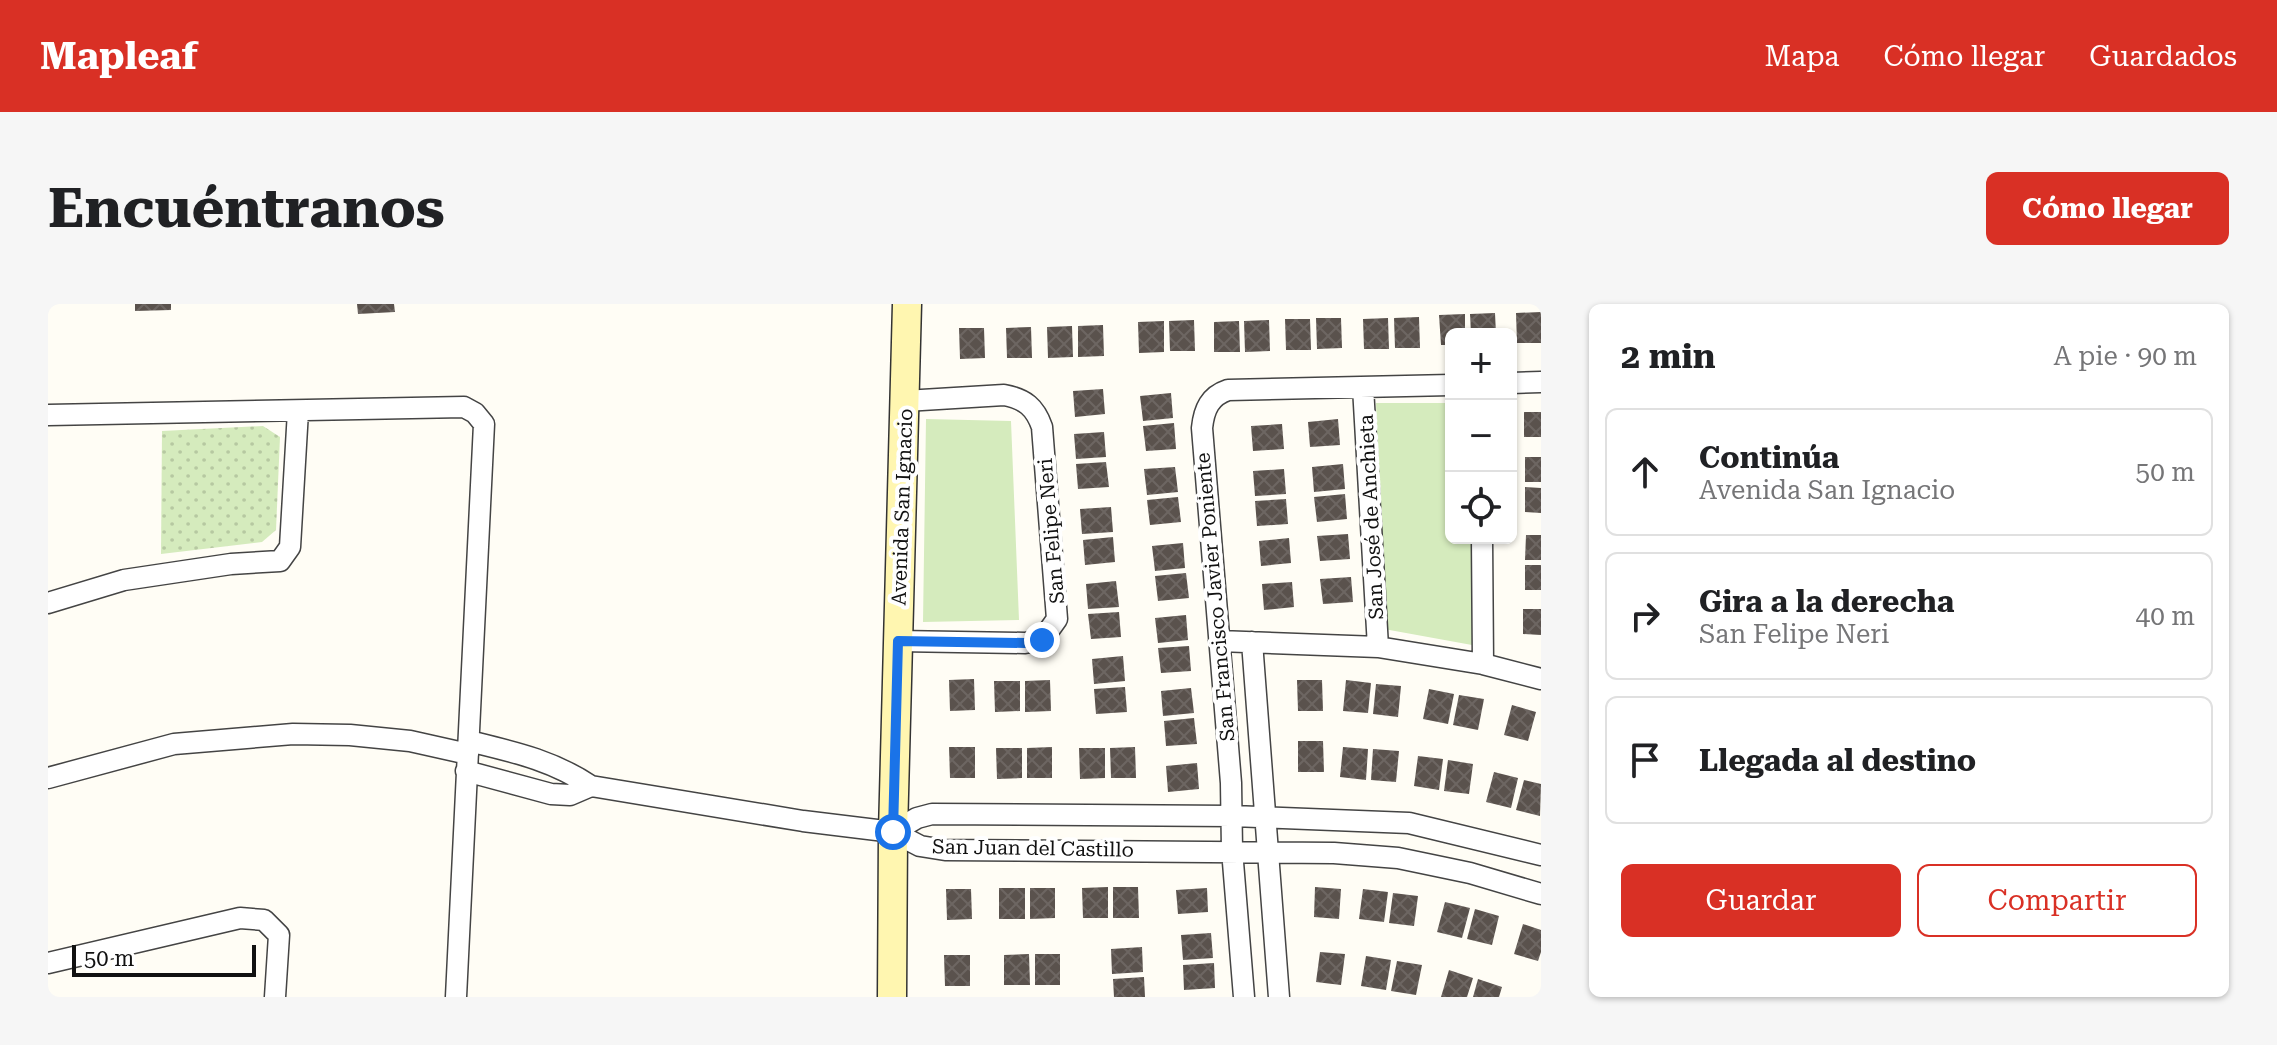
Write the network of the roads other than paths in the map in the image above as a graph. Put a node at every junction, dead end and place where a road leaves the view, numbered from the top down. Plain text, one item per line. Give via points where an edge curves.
1 (907, 304) edge
2 (1541, 382) edge
3 (1517, 383) edge
4 (1445, 385) edge
5 (1363, 387) junction
6 (905, 401) junction
7 (298, 411) junction
8 (48, 415) edge
9 (1482, 544) edge
10 (48, 603) edge
11 (898, 641) junction
12 (1219, 641) junction
13 (1252, 642) junction
14 (1378, 647) junction
15 (1483, 664) junction
16 (1541, 679) edge
17 (468, 755) junction
18 (48, 778) edge
19 (591, 786) junction
20 (1143, 815) junction
21 (1232, 816) junction
22 (1264, 817) junction
23 (893, 832) junction
24 (1143, 850) junction
25 (1232, 850) junction
26 (1267, 851) junction
27 (1541, 855) edge
28 (1541, 894) edge
29 (48, 963) edge
30 (275, 997) edge
31 (456, 997) edge
32 (892, 997) edge
33 (1244, 997) edge
34 (1279, 997) edge

1 - 6 main road, Avenida San Ignacio
2 - 3 street
4 - 5 street
5 - 12 street, San Francisco Javier Poniente via 1228,390 1209,402 1202,428
5 - 14 street, San José de Anchieta
6 - 11 main road, Avenida San Ignacio
6 - 11 street, San Felipe Neri via 1004,395 1017,397 1036,411 1042,427 1057,619 1042,640 1025,643
7 - 8 street
7 - 10 street via 290,547 280,561 124,580
7 - 17 street via 464,407 484,424
9 - 15 street
11 - 23 main road, Avenida San Ignacio
12 - 13 street
12 - 21 street, San Francisco Javier Poniente
13 - 14 street
13 - 22 street, San Francisco Javier Poniente
14 - 15 street
15 - 16 street
17 - 18 street via 410,741 279,735 174,744
17 - 19 street via 547,761
17 - 19 street via 551,794 570,795
17 - 31 street
19 - 23 street
20 - 21 street, San Juan del Castillo
20 - 23 street, San Juan del Castillo via 932,814
20 - 24 street
21 - 22 street, San Juan del Castillo
21 - 25 street, San Francisco Javier Poniente
22 - 26 street, San Francisco Javier Poniente
22 - 27 street, San Juan del Castillo via 1409,823
23 - 24 street, San Juan del Castillo via 920,846 945,850
23 - 32 main road, Avenida San Ignacio
24 - 25 street, San Juan del Castillo
25 - 26 street, San Juan del Castillo
25 - 33 street, San Francisco Javier Poniente
26 - 28 street, San Juan del Castillo via 1398,858
26 - 34 street, San Francisco Javier Poniente
29 - 30 street via 240,918 264,920 279,935

